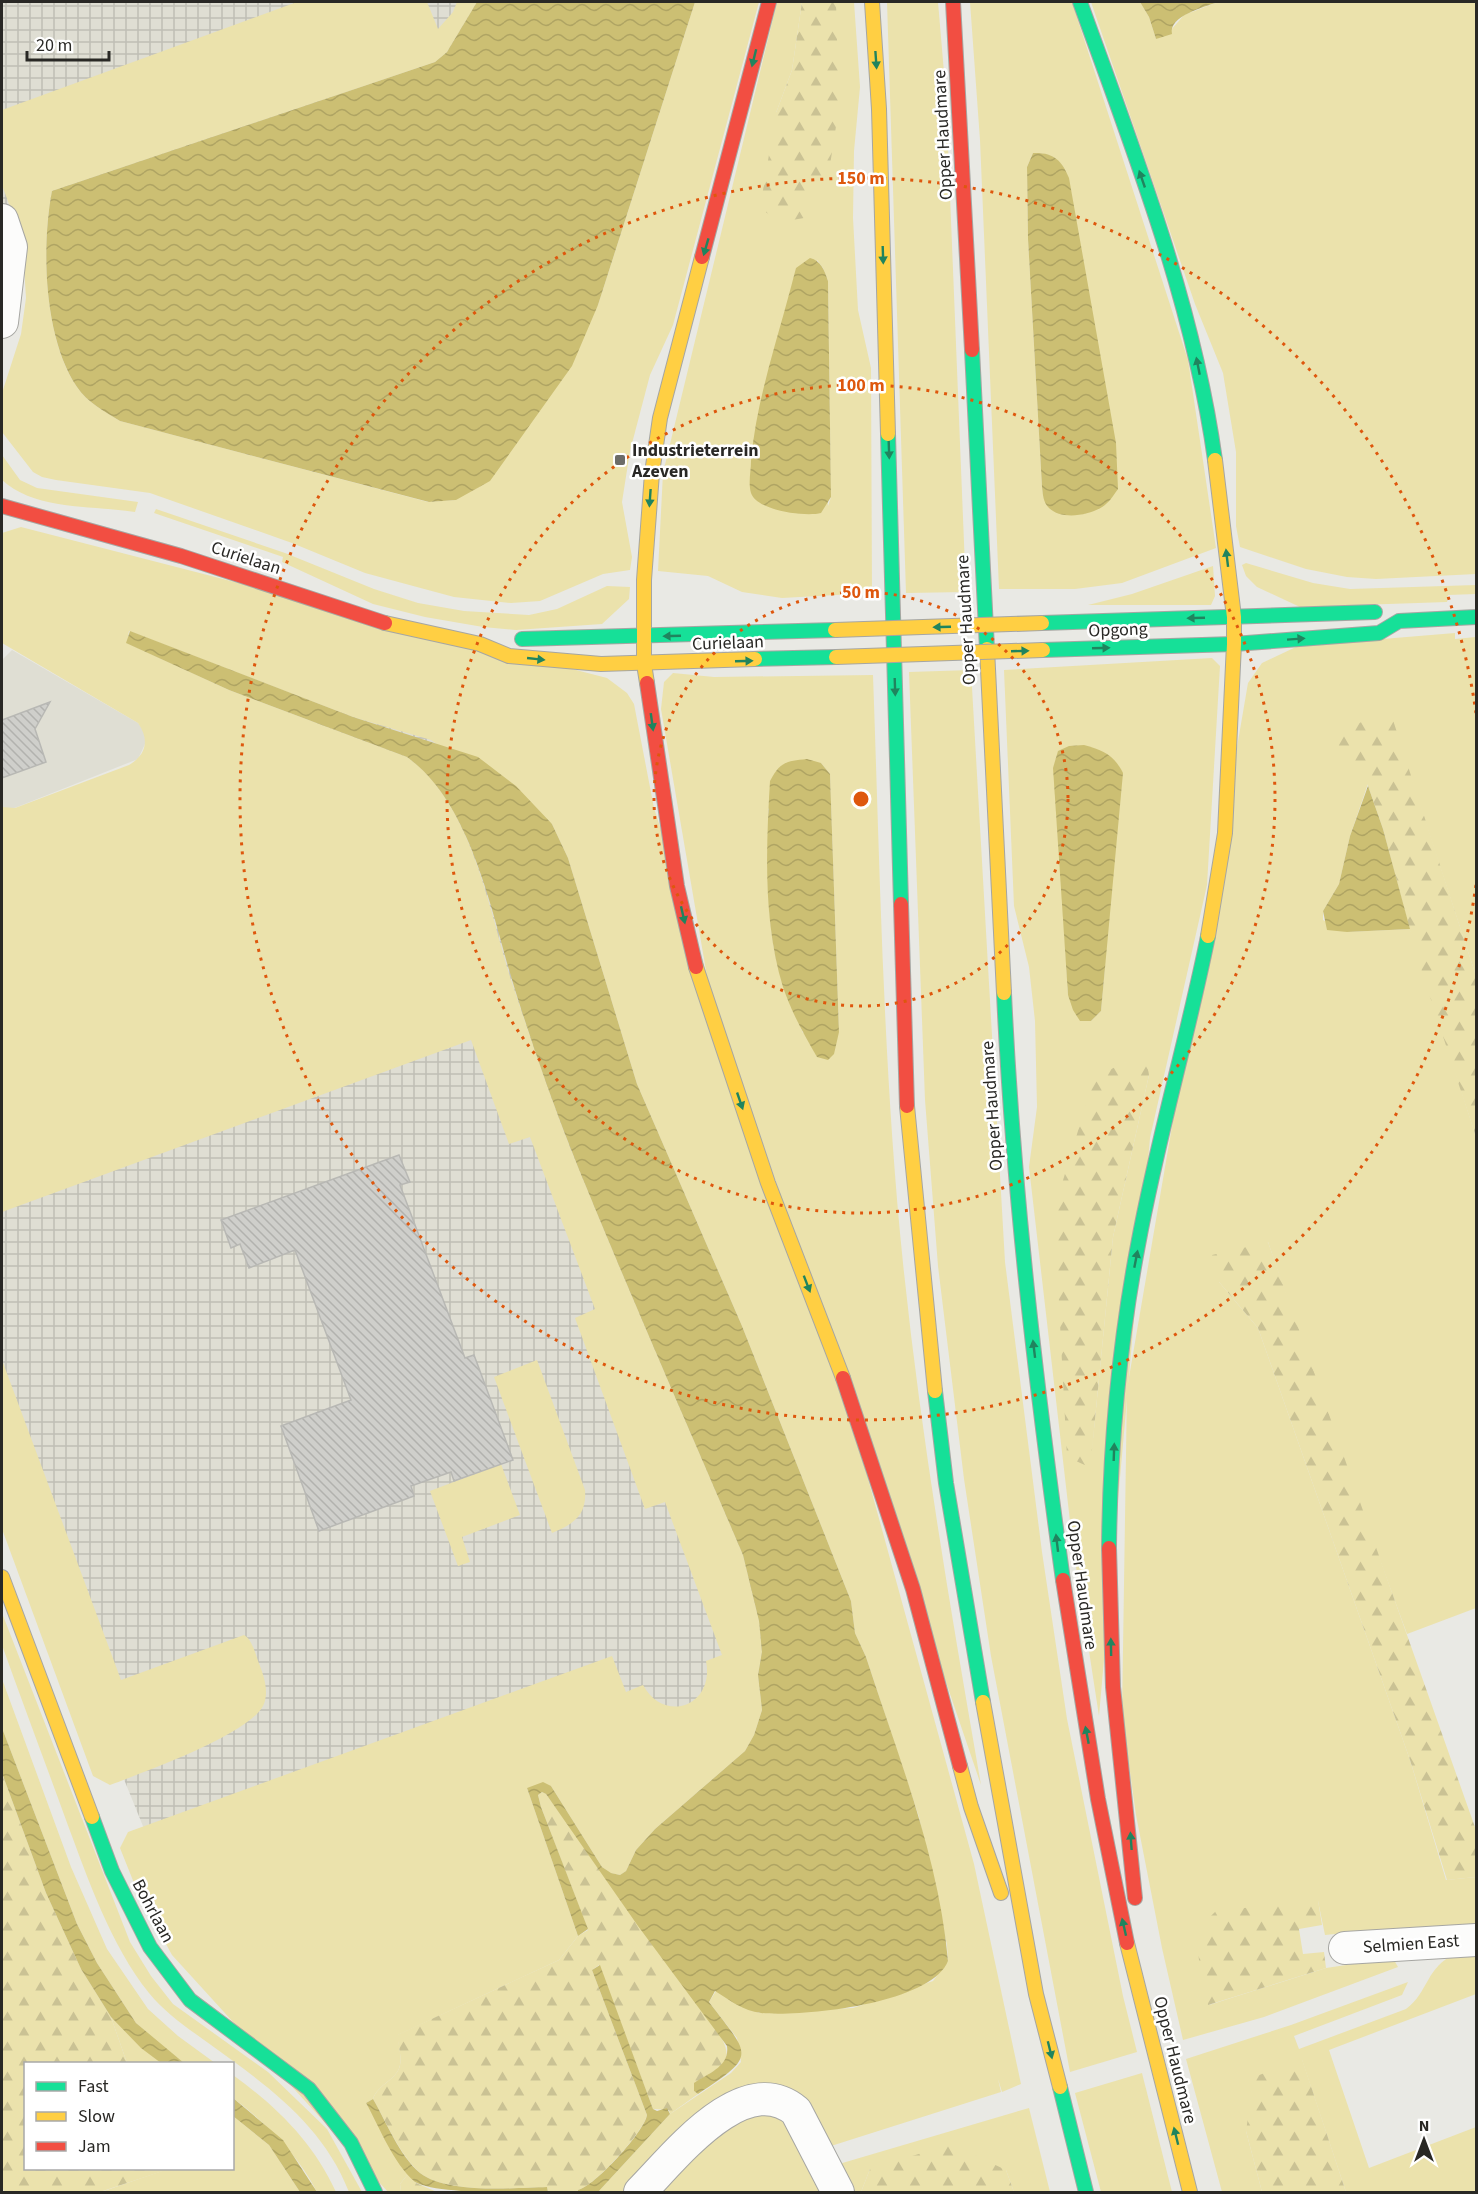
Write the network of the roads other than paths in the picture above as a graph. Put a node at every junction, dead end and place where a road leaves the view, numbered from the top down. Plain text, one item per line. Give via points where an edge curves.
1 (769, 2) edge
2 (872, 2) edge
3 (953, 2) edge
4 (1080, 2) edge
5 (2, 220) edge
6 (2, 322) edge
7 (2, 506) edge
8 (1234, 616) junction
9 (1476, 617) edge
10 (1399, 621) junction
11 (835, 630) joint
12 (644, 637) junction
13 (480, 644) junction
14 (1234, 644) junction
15 (836, 657) joint
16 (644, 664) junction
17 (2, 1577) edge
18 (1476, 1940) edge
19 (1345, 1948) dead end
20 (1036, 1994) junction
21 (1142, 2004) junction
22 (375, 2193) edge
23 (640, 2193) edge
24 (838, 2193) edge
25 (1086, 2193) edge
26 (1190, 2193) edge

1 -> 12 main road via 660,418 644,580
2 -> 20 main road via 879,109 906,1100 946,1483
21 -> 3 main road, Opper Haudmare via 1117,1898 1085,1726 1058,1549 1023,1260 1009,1106
8 -> 4 main road via 1210,423 1196,354 1168,254
5 - 6 street via 11,247
7 - 13 main road, Curielaan via 171,553 387,624
8 - 10 main road, Opgong via 1378,611
8 -> 11 main road, Opgong, bridge
8 - 14 main road
9 - 10 main road, Opgong
14 -> 10 main road, Opgong via 1379,633
11 -> 12 main road, Curielaan
12 - 13 main road, Curielaan via 508,638
12 - 16 main road
13 -> 16 main road, Curielaan via 509,656
15 -> 14 main road, Opgong, bridge
21 -> 14 main road via 1131,1831 1111,1656 1115,1418 1134,1264 1159,1141 1203,962 1216,887 1226,818
16 -> 15 main road, Curielaan
16 -> 20 main road via 677,886 700,985 768,1183 852,1401 913,1588 971,1807
17 - 22 main road, Bohrlaan via 112,1871 150,1947 190,2000 309,2089 351,2143
18 - 19 street, Selmien East
20 -> 25 main road
26 -> 21 main road, Opper Haudmare
23 - 24 street via 688,2143 737,2104 765,2097 796,2110

